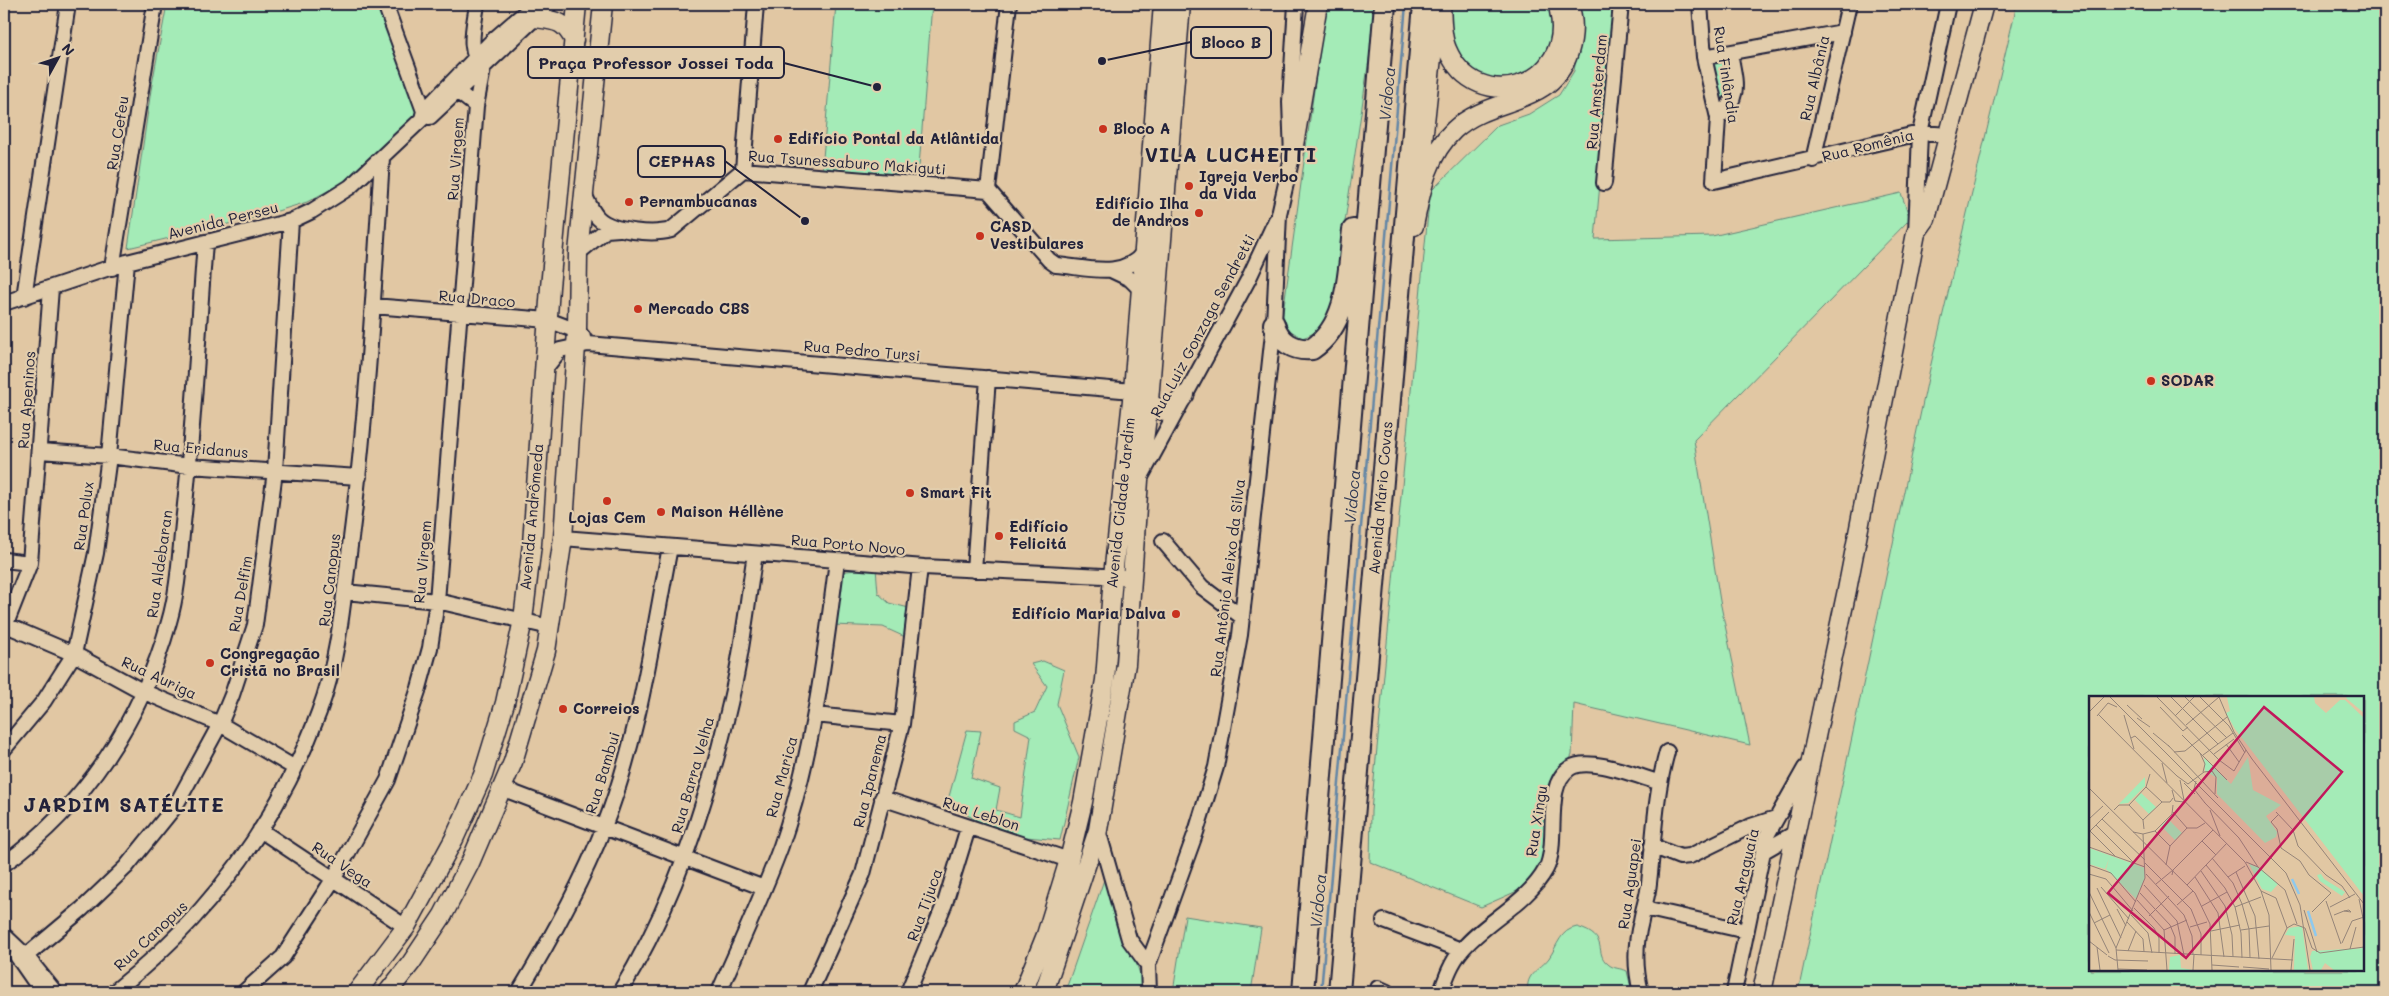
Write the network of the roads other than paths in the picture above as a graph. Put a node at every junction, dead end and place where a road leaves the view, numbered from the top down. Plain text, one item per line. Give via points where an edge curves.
1 (68, 4) edge
2 (155, 4) edge
3 (385, 4) edge
4 (393, 4) edge
5 (550, 4) edge
6 (577, 4) edge
7 (603, 4) edge
8 (756, 4) edge
9 (1163, 4) edge
10 (1181, 4) edge
11 (1296, 4) edge
12 (1318, 4) edge
13 (1385, 4) edge
14 (1424, 4) edge
15 (1437, 4) edge
16 (1441, 4) edge
17 (1557, 4) edge
18 (1568, 4) edge
19 (1621, 4) edge
20 (1700, 4) edge
21 (1849, 4) edge
22 (1948, 4) edge
23 (1984, 4) edge
24 (1008, 5) edge
25 (476, 9) edge
26 (535, 11) edge
27 (392, 22) junction
28 (1842, 32) junction
29 (574, 40) junction
30 (497, 46) junction
31 (1730, 53) junction
32 (1704, 57) junction
33 (479, 64) junction
34 (458, 92) junction
35 (1377, 93) junction
36 (476, 106) junction
37 (425, 116) junction
38 (1718, 118) junction
39 (1920, 133) junction
40 (1950, 135) junction
41 (1292, 157) junction
42 (382, 158) junction
43 (1813, 160) junction
44 (743, 170) junction
45 (1714, 182) joint
46 (1604, 183) dead end
47 (988, 190) junction
48 (584, 194) junction
49 (1279, 214) junction
50 (291, 220) junction
51 (1414, 226) junction
52 (619, 229) junction
53 (1916, 233) junction
54 (205, 242) junction
55 (578, 253) junction
56 (1143, 253) junction
57 (127, 262) junction
58 (112, 268) junction
59 (1111, 270) junction
60 (550, 287) junction
61 (51, 288) junction
62 (1141, 290) junction
63 (24, 297) junction
64 (576, 298) junction
65 (4, 303) edge
66 (373, 306) junction
67 (1398, 312) junction
68 (460, 314) junction
69 (548, 320) junction
70 (1274, 324) junction
71 (580, 340) junction
72 (543, 371) junction
73 (988, 378) junction
74 (1133, 391) junction
75 (1185, 395) junction
76 (1149, 402) junction
77 (40, 451) junction
78 (109, 456) junction
79 (189, 466) junction
80 (275, 471) junction
81 (359, 477) junction
82 (1139, 480) junction
83 (563, 538) junction
84 (1163, 541) dead end
85 (670, 547) junction
86 (755, 554) junction
87 (4, 560) edge
88 (836, 560) junction
89 (30, 563) junction
90 (920, 566) junction
91 (974, 570) junction
92 (1113, 576) junction
93 (1132, 578) junction
94 (345, 592) junction
95 (437, 601) junction
96 (1242, 617) junction
97 (522, 620) junction
98 (5, 627) edge
99 (550, 627) junction
100 (74, 654) junction
101 (142, 691) junction
102 (815, 714) junction
103 (220, 724) junction
104 (902, 724) junction
105 (4, 749) edge
106 (1814, 749) junction
107 (1667, 752) dead end
108 (295, 768) junction
109 (1658, 782) junction
110 (502, 788) junction
111 (882, 798) junction
112 (1776, 818) junction
113 (604, 826) junction
114 (968, 828) junction
115 (260, 830) junction
116 (1098, 830) junction
117 (1795, 833) junction
118 (454, 839) junction
119 (1652, 846) junction
120 (1764, 851) junction
121 (684, 858) junction
122 (1069, 860) junction
123 (470, 863) junction
124 (4, 864) edge
125 (334, 878) junction
126 (764, 888) junction
127 (1644, 908) junction
128 (1384, 921) dead end
129 (406, 927) junction
130 (1746, 931) junction
131 (5, 936) edge
132 (1461, 950) junction
133 (23, 959) junction
134 (1148, 965) junction
135 (42, 992) edge
136 (55, 992) edge
137 (114, 992) edge
138 (244, 992) edge
139 (357, 992) edge
140 (388, 992) edge
141 (519, 992) edge
142 (620, 992) edge
143 (719, 992) edge
144 (810, 992) edge
145 (908, 992) edge
146 (1023, 992) edge
147 (1044, 992) edge
148 (1149, 992) edge
149 (1303, 992) edge
150 (1339, 992) edge
151 (1441, 992) edge
152 (1641, 992) edge
153 (1734, 992) edge
154 (1762, 992) edge

1 - 63 street
2 - 58 street, Rua Cefeu
3 - 27 street
4 - 27 street
5 - 26 street, Avenida Perseu
6 - 29 main road, Avenida Andrômeda
7 - 48 main road, Avenida Andrômeda
8 - 44 street
9 - 56 main road, Avenida Cidade Jardim
10 - 76 main road, Avenida Cidade Jardim
11 - 41 street via 1290,102
12 - 41 main road
13 - 35 highway
14 - 67 highway, Avenida Mário Covas
15 - 51 main road
16 - 17 main road via 1446,47 1456,67 1467,78 1486,87 1503,88 1522,84 1540,74 1552,61 1559,44 1561,22
18 - 51 main road via 1573,26 1571,45 1560,72 1531,95 1478,112 1454,130 1428,168
19 - 46 street, Rua Amsterdam
20 - 32 street, Rua Finlândia
21 - 28 street, Rua Albânia
22 - 39 street
23 - 40 main road
24 - 47 street
25 - 30 street
25 - 33 street via 473,31
26 - 29 main road via 566,25
26 - 30 street, Avenida Perseu
27 - 37 street
28 - 31 street
28 - 43 street, Rua Albânia
29 - 60 main road, Avenida Andrômeda
30 - 33 street, Avenida Perseu
31 - 32 street
31 - 38 street via 1736,95
32 - 38 street, Rua Finlândia
33 - 34 street, Avenida Perseu
33 - 36 street
33 - 37 street, Avenida Perseu
34 - 36 street, Rua Virgem
34 - 37 street, Avenida Perseu
35 - 70 highway via 1365,144 1345,294 1339,316 1327,336 1312,349 1287,344
35 - 149 highway
36 - 68 street, Rua Virgem
37 - 42 street, Avenida Perseu
38 - 45 street, Rua Finlândia
39 - 40 street, Rua Romênia
39 - 43 street, Rua Romênia
39 - 53 street
40 - 53 main road via 1926,219
41 - 49 street
42 - 50 street, Avenida Perseu via 350,187
42 - 66 street, Rua Canopus
43 - 45 street, Rua Romênia
44 - 47 street, Rua Tsunessaburo Makiguti
44 - 52 street, Rua Tsunessaburo Makiguti via 671,230 660,233
47 - 59 street via 1049,260 1056,264
48 - 52 street, Rua Tsunessaburo Makiguti via 599,219
48 - 55 main road, Avenida Andrômeda
49 - 70 street, Rua Antônio Aleixo da Silva
49 - 75 street, Rua Luiz Gonzaga Sendretti via 1248,280
50 - 54 street, Avenida Perseu
50 - 80 street, Rua Delfim
51 - 67 highway
52 - 55 street via 606,230
53 - 106 main road
54 - 57 street, Avenida Perseu
54 - 79 street, Rua Aldebaran
55 - 64 main road, Avenida Andrômeda
56 - 59 street via 1129,266
56 - 62 main road, Avenida Cidade Jardim
57 - 58 street, Avenida Perseu
57 - 78 street, Rua Polux
58 - 61 street, Avenida Perseu
59 - 62 street via 1130,279
60 - 64 main road via 557,297 564,300
60 - 69 main road, Avenida Andrômeda
61 - 63 street, Avenida Perseu
61 - 77 street, Rua Apeninos
62 - 74 main road, Avenida Cidade Jardim
63 - 65 street, Avenida Perseu
64 - 71 main road, Avenida Andrômeda
66 - 68 street, Rua Draco
66 - 81 street, Rua Canopus
67 - 150 highway, Avenida Mário Covas
68 - 69 street, Rua Draco
68 - 95 street, Rua Virgem
69 - 71 street, Rua Draco
69 - 72 main road, Avenida Andrômeda
70 - 96 street, Rua Antônio Aleixo da Silva
71 - 72 street via 560,350
71 - 73 street, Rua Pedro Tursi
71 - 83 main road, Avenida Andrômeda
72 - 97 main road, Avenida Andrômeda via 532,544
73 - 74 street, Rua Pedro Tursi
73 - 91 street
74 - 76 main road
74 - 92 main road, Avenida Cidade Jardim
75 - 76 main road via 1168,411 1160,411
75 - 82 street, Rua Luiz Gonzaga Sendretti
76 - 82 main road, Avenida Cidade Jardim
77 - 78 street, Rua Eridanus
77 - 89 street, Rua Apeninos
78 - 79 street, Rua Eridanus
78 - 100 street, Rua Polux via 96,553
79 - 80 street, Rua Eridanus
79 - 101 street, Rua Aldebaran via 169,621
80 - 81 street, Rua Eridanus
80 - 103 street, Rua Delfim via 254,625
81 - 94 street, Rua Canopus
82 - 93 main road, Avenida Cidade Jardim
83 - 85 street, Rua Porto Novo
83 - 99 main road, Avenida Andrômeda
84 - 96 street via 1202,587
85 - 86 street, Rua Porto Novo
85 - 113 street, Rua Bambui via 638,711
86 - 88 street, Rua Porto Novo
86 - 121 street, Rua Barra Velha via 736,679 711,779
87 - 89 street
88 - 90 street, Rua Porto Novo
88 - 102 street, Rua Marica
89 - 98 street, Rua Apeninos
90 - 91 street, Rua Porto Novo
90 - 104 street, Rua Ipanema
91 - 92 street, Rua Porto Novo
92 - 93 street, Rua Porto Novo
92 - 122 main road, Avenida Cidade Jardim via 1105,680
93 - 116 main road, Avenida Cidade Jardim via 1126,664
94 - 95 street
94 - 108 street, Rua Canopus via 332,670
95 - 97 street
95 - 125 street, Rua Virgem via 430,648 388,780
96 - 134 street, Rua Antônio Aleixo da Silva via 1216,767
97 - 99 street
97 - 118 main road, Avenida Andrômeda via 505,702 483,776
98 - 100 street, Rua Auriga
99 - 110 main road, Avenida Andrômeda via 544,659
100 - 101 street, Rua Auriga
100 - 105 street, Rua Polux via 44,701
101 - 103 street, Rua Auriga
101 - 124 street, Rua Aldebaran via 114,748 89,783 24,850
102 - 104 street
102 - 126 street, Rua Marica via 781,845
103 - 108 street, Rua Auriga
103 - 133 street, Rua Delfim via 176,805 126,867
104 - 111 street, Rua Ipanema
106 - 112 street, Rua Araguaia
106 - 117 main road
107 - 109 street, Rua Aguapei
108 - 115 street, Rua Canopus
109 - 119 street, Rua Aguapei
109 - 132 street, Rua Xingu via 1590,764 1576,765 1564,773 1553,804 1553,849 1546,868 1529,891
110 - 113 street
110 - 123 main road, Avenida Andrômeda
111 - 114 street, Rua Leblon
111 - 144 street, Rua Ipanema via 863,874
112 - 119 street via 1751,826 1690,856 1680,857
112 - 120 street, Rua Araguaia via 1766,837
113 - 121 street
113 - 141 street, Rua Bambui via 574,896
114 - 122 street, Rua Leblon
114 - 145 street, Rua Tijuca via 945,903
115 - 125 street, Rua Vega
115 - 137 street, Rua Canopus via 241,862 209,903 147,965
116 - 134 street via 1130,939
116 - 147 main road, Avenida Cidade Jardim
117 - 120 street
117 - 154 main road
118 - 123 main road via 464,844
118 - 129 main road, Avenida Andrômeda
119 - 127 street, Rua Aguapei
120 - 130 street, Rua Araguaia
121 - 126 street
121 - 142 street, Rua Barra Velha via 641,957
122 - 146 main road, Avenida Cidade Jardim via 1046,934
123 - 140 main road, Avenida Andrômeda via 443,915
125 - 129 street, Rua Vega
125 - 138 street, Rua Virgem via 283,956
126 - 143 street, Rua Marica
127 - 130 street
127 - 152 street, Rua Aguapei via 1636,954
128 - 132 street
129 - 139 main road, Avenida Andrômeda
130 - 153 street, Rua Araguaia
131 - 133 street
132 - 151 street, Rua Xingu
133 - 135 street
133 - 136 street
134 - 148 street

